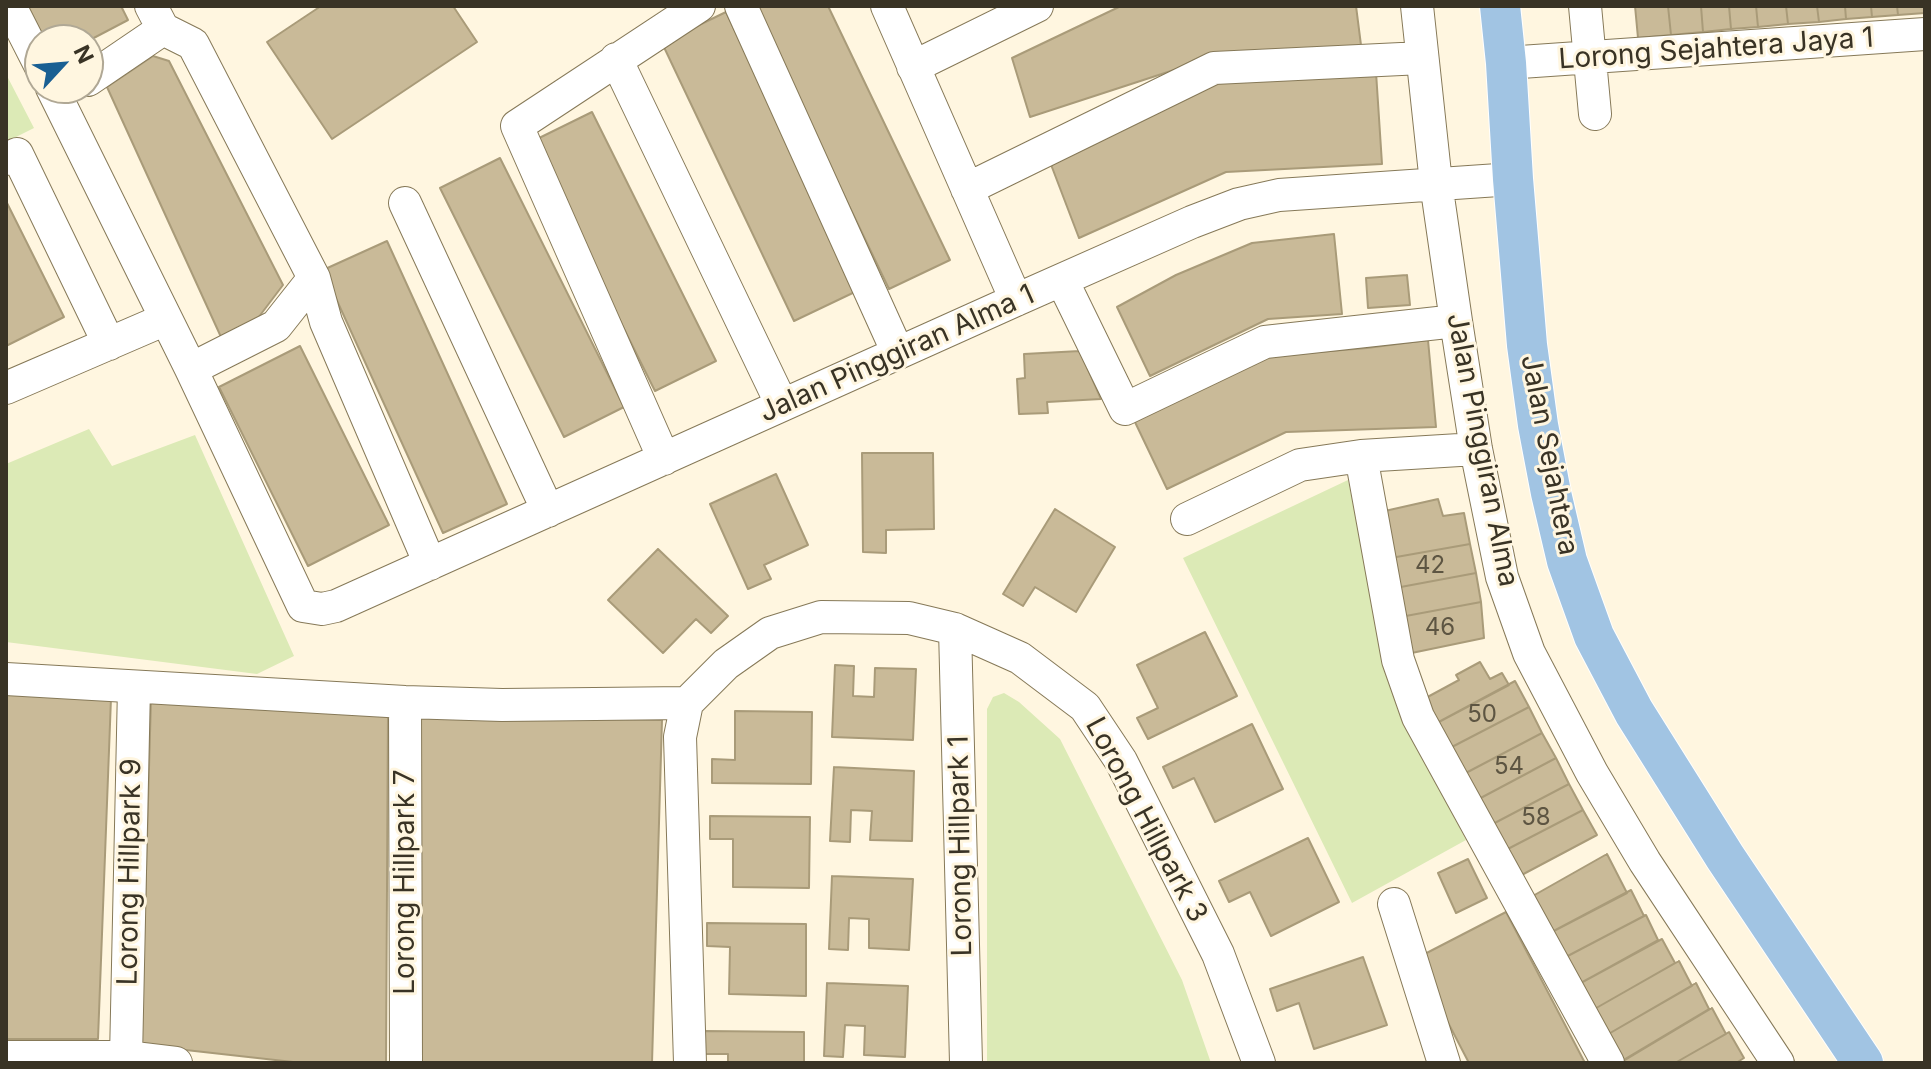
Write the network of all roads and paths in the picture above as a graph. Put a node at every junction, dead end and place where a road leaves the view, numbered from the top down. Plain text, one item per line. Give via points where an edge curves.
1 (10, 6) edge
2 (699, 6) edge
3 (741, 6) edge
4 (887, 6) edge
5 (1037, 6) edge
6 (1417, 6) edge
7 (1500, 6) edge
8 (1585, 6) edge
9 (157, 18) edge
10 (24, 34) edge
11 (1925, 34) edge
12 (1422, 58) junction
13 (1590, 58) junction
14 (616, 59) junction
15 (1506, 63) junction
16 (104, 66) edge
17 (913, 67) junction
18 (67, 104) edge
19 (1595, 114) dead end
20 (6, 159) edge
21 (1513, 179) junction
22 (1436, 183) junction
23 (967, 189) junction
24 (405, 203) dead end
25 (314, 278) junction
26 (1062, 280) junction
27 (1016, 300) junction
28 (166, 319) junction
29 (1456, 321) junction
30 (109, 344) junction
31 (898, 353) junction
32 (191, 369) junction
33 (6, 388) edge
34 (782, 405) junction
35 (1476, 449) junction
36 (1361, 456) junction
37 (664, 459) junction
38 (548, 511) junction
39 (1187, 519) dead end
40 (430, 564) junction
41 (955, 629) junction
42 (6, 679) edge
43 (134, 687) junction
44 (405, 702) junction
45 (687, 703) junction
46 (1394, 904) dead end
47 (6, 1057) edge
48 (126, 1057) junction
49 (176, 1063) edge
50 (406, 1063) edge
51 (690, 1063) edge
52 (966, 1063) edge
53 (1259, 1063) edge
54 (1444, 1063) edge
55 (1608, 1063) edge
56 (1778, 1063) edge
57 (1863, 1063) edge

1 - 10 street
2 - 14 street
3 - 31 street
4 - 17 street
5 - 17 street
6 - 12 street, Jalan Pinggiran Alma
7 - 15 main road, Jalan Sejahtera
8 - 13 street
9 - 16 street
9 - 25 street via 193,44
11 - 13 street, Lorong Sejahtera Jaya 1
12 - 22 street, Jalan Pinggiran Alma
12 - 23 street via 1214,68
13 - 15 street, Lorong Sejahtera Jaya 1
13 - 19 street
14 - 34 street
14 - 37 street via 517,126
15 - 21 main road, Jalan Sejahtera
17 - 23 street
18 - 28 street
20 - 30 street via 17,154
21 - 22 street, Jalan Pinggiran Alma 1
21 - 57 main road, Jalan Sejahtera via 1538,425 1567,561 1594,636 1634,712 1725,857
22 - 26 street, Jalan Pinggiran Alma 1 via 1279,195 1239,204
22 - 29 street, Jalan Pinggiran Alma
23 - 27 street
24 - 38 street
25 - 32 street via 276,326
25 - 40 street via 326,322
26 - 27 street, Jalan Pinggiran Alma 1
26 - 29 street via 1125,409 1265,342
27 - 31 street, Jalan Pinggiran Alma 1
28 - 30 street
28 - 32 street
29 - 35 street, Jalan Pinggiran Alma
30 - 33 street
31 - 34 street, Jalan Pinggiran Alma 1
32 - 40 street, Jalan Pinggiran Alma 1 via 303,606 336,606
34 - 37 street, Jalan Pinggiran Alma 1
35 - 36 street
35 - 56 street, Jalan Pinggiran Alma via 1502,577 1529,653 1645,862
36 - 39 street via 1300,465
36 - 55 street via 1398,660 1418,717
37 - 38 street, Jalan Pinggiran Alma 1
38 - 40 street, Jalan Pinggiran Alma 1
41 - 45 street, Lorong Hillpark 3 via 909,618 821,617 770,633 726,664
41 - 52 street, Lorong Hillpark 1
41 - 53 street, Lorong Hillpark 3 via 1020,658 1085,707 1121,761 1218,954
42 - 43 street
43 - 44 street
43 - 48 street, Lorong Hillpark 9
44 - 45 street
44 - 50 street, Lorong Hillpark 7
45 - 51 street via 680,737
46 - 54 street
47 - 48 street
48 - 49 street

